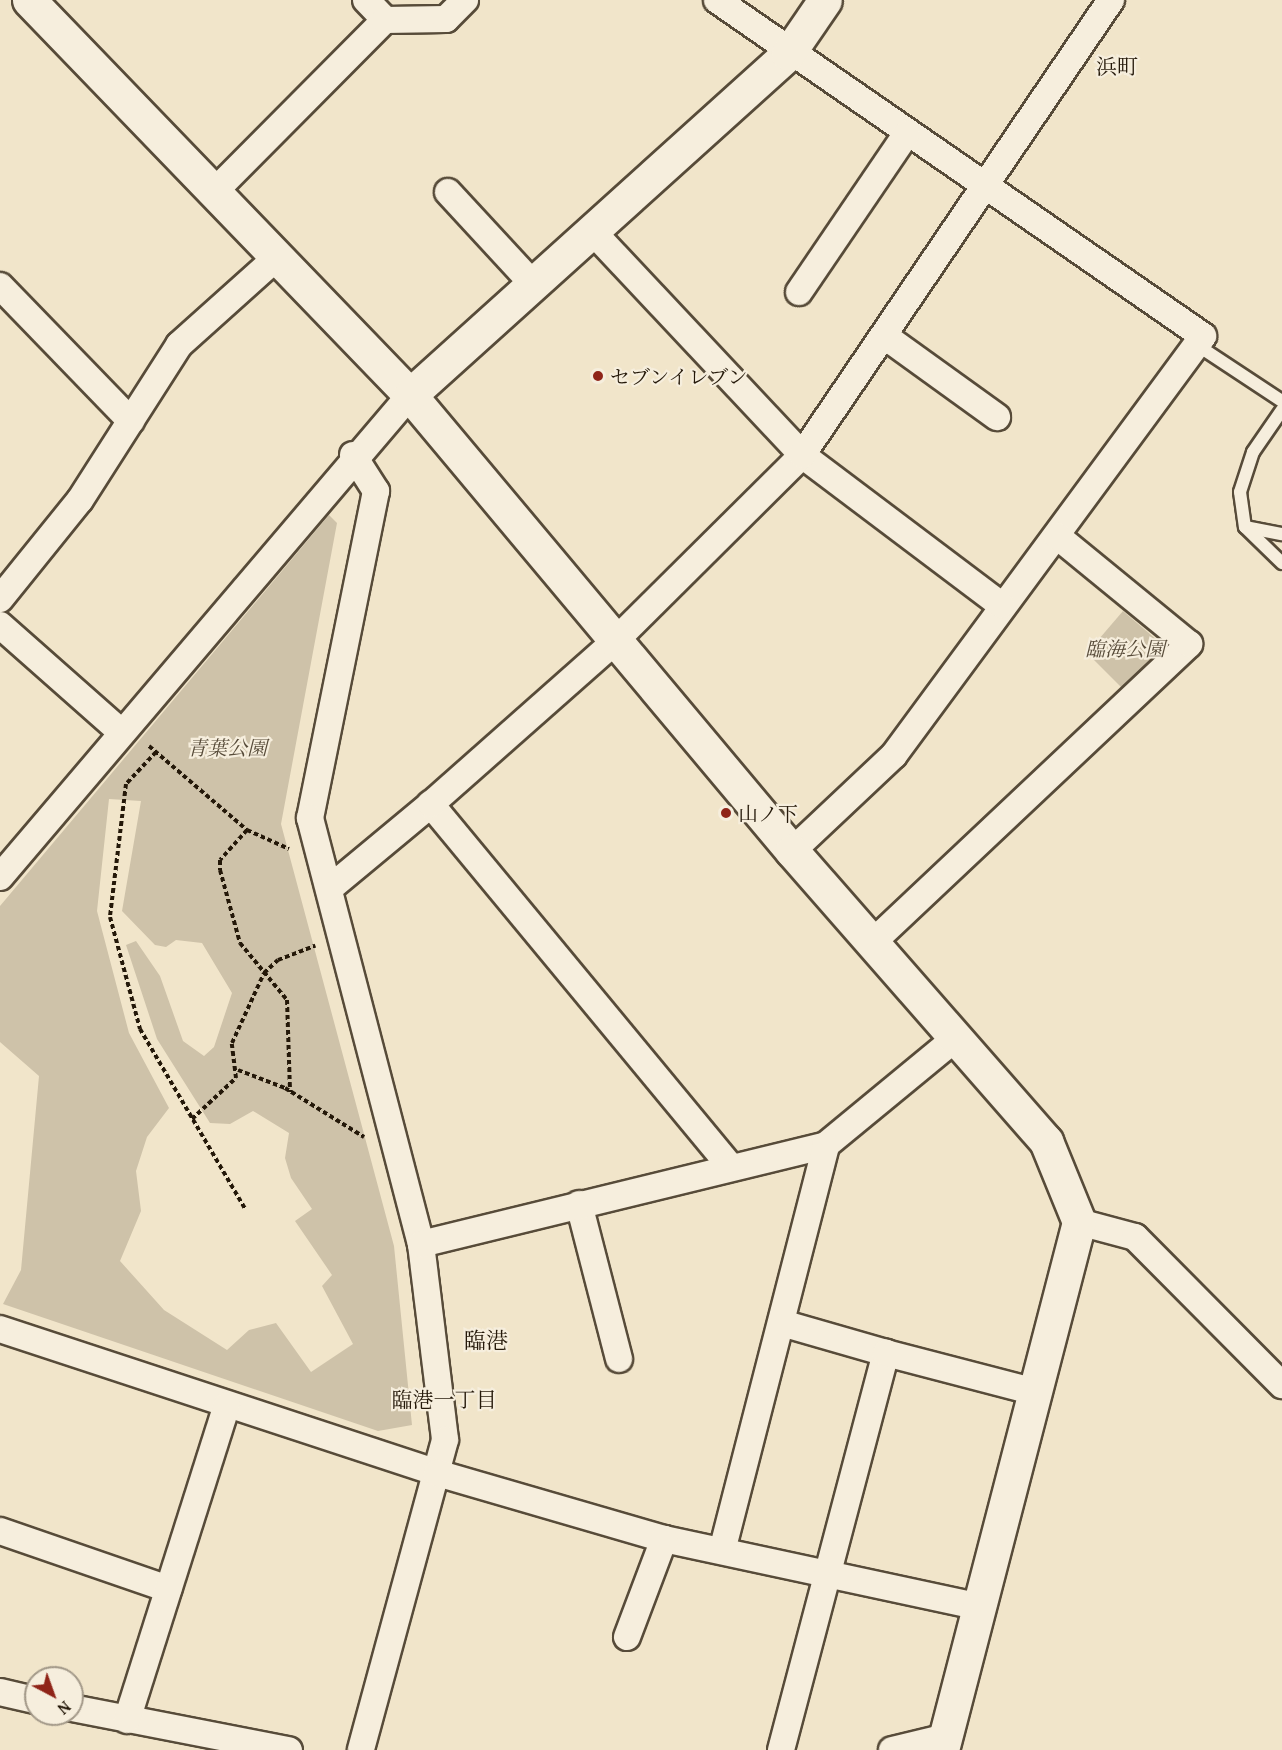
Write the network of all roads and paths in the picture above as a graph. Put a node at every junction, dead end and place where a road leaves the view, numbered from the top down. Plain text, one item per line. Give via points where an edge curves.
1 (29, 0) edge
2 (366, 0) edge
3 (465, 0) edge
4 (717, 0) edge
5 (825, 0) edge
6 (1111, 0) edge
7 (385, 20) junction
8 (788, 54) junction
9 (907, 133) junction
10 (985, 188) junction
11 (214, 192) junction
12 (448, 192) dead end
13 (592, 231) junction
14 (277, 257) junction
15 (533, 284) junction
16 (0, 285) edge
17 (799, 292) dead end
18 (886, 337) junction
19 (1197, 345) junction
20 (410, 395) junction
21 (1282, 401) edge
22 (1282, 410) edge
23 (998, 417) dead end
24 (131, 421) junction
25 (353, 455) junction
26 (802, 455) junction
27 (1245, 527) junction
28 (1282, 534) edge
29 (1057, 537) junction
30 (1282, 563) edge
31 (0, 599) edge
32 (1001, 605) junction
33 (0, 625) edge
34 (614, 642) junction
35 (130, 735) junction
36 (156, 752) junction
37 (431, 804) junction
38 (247, 830) junction
39 (792, 850) junction
40 (323, 864) junction
41 (0, 877) edge
42 (330, 888) junction
43 (342, 938) junction
44 (872, 943) junction
45 (264, 973) junction
46 (956, 1038) junction
47 (238, 1070) junction
48 (290, 1092) junction
49 (192, 1119) junction
50 (369, 1139) dead end
51 (826, 1145) junction
52 (730, 1166) junction
53 (579, 1204) junction
54 (245, 1209) dead end
55 (1079, 1222) junction
56 (421, 1244) junction
57 (782, 1323) junction
58 (0, 1329) edge
59 (886, 1353) junction
60 (619, 1359) dead end
61 (1282, 1385) edge
62 (1036, 1392) junction
63 (227, 1405) junction
64 (437, 1473) junction
65 (0, 1531) edge
66 (664, 1539) junction
67 (722, 1551) junction
68 (829, 1570) junction
69 (168, 1589) junction
70 (981, 1607) junction
71 (627, 1637) dead end
72 (0, 1692) edge
73 (24, 1697) edge
74 (84, 1711) edge
75 (127, 1720) junction
76 (944, 1743) edge
77 (289, 1750) edge
78 (361, 1750) edge
79 (781, 1750) edge
80 (892, 1750) edge

1 - 11 street
2 - 7 street
3 - 7 street via 446,19
4 - 8 street
5 - 8 street
6 - 10 street
7 - 11 street
8 - 9 street
8 - 13 street
9 - 10 street
9 - 17 street
10 - 18 street
10 - 19 street via 1203,336
11 - 14 street
12 - 15 street
13 - 15 street
13 - 26 street
14 - 20 street
14 - 24 street via 179,345
15 - 20 street
16 - 24 street
18 - 23 street
18 - 26 street
19 - 21 lane
19 - 29 street
20 - 25 street
20 - 34 street
22 - 27 lane via 1253,452 1240,492
24 - 31 street via 80,500
25 - 35 street
25 - 40 street via 376,491 310,818
26 - 32 street
26 - 34 street
27 - 28 lane
27 - 30 lane
29 - 32 street
29 - 44 street via 1189,644
32 - 39 street via 894,755
33 - 35 street
34 - 37 street
34 - 39 street
35 - 36 path
35 - 41 street
36 - 38 path
36 - 49 path via 126,784 110,916 140,1029
37 - 42 street
37 - 52 street
38 - 40 path
38 - 45 path via 220,860 220,870 233,903 233,928
39 - 44 street
40 - 42 street
42 - 43 street
43 - 45 path via 291,954
43 - 56 street
44 - 46 street
45 - 47 path via 232,1043
45 - 48 path via 287,1000
46 - 51 street
46 - 55 street via 1046,1141
47 - 48 path
47 - 49 path
48 - 50 path
49 - 54 path
51 - 52 street
51 - 57 street
52 - 53 street
53 - 56 street
53 - 60 street
55 - 61 street via 1135,1237
55 - 62 street
56 - 64 street via 445,1440
57 - 59 street
57 - 67 street
58 - 63 street
59 - 62 street
59 - 68 street
62 - 70 street
63 - 64 street
63 - 69 street
64 - 66 street
64 - 78 street
65 - 69 street
66 - 67 street
66 - 71 street
67 - 68 street
68 - 70 street
68 - 79 street
69 - 75 street
70 - 76 street
72 - 73 street
74 - 75 street
75 - 77 street
76 - 80 street

